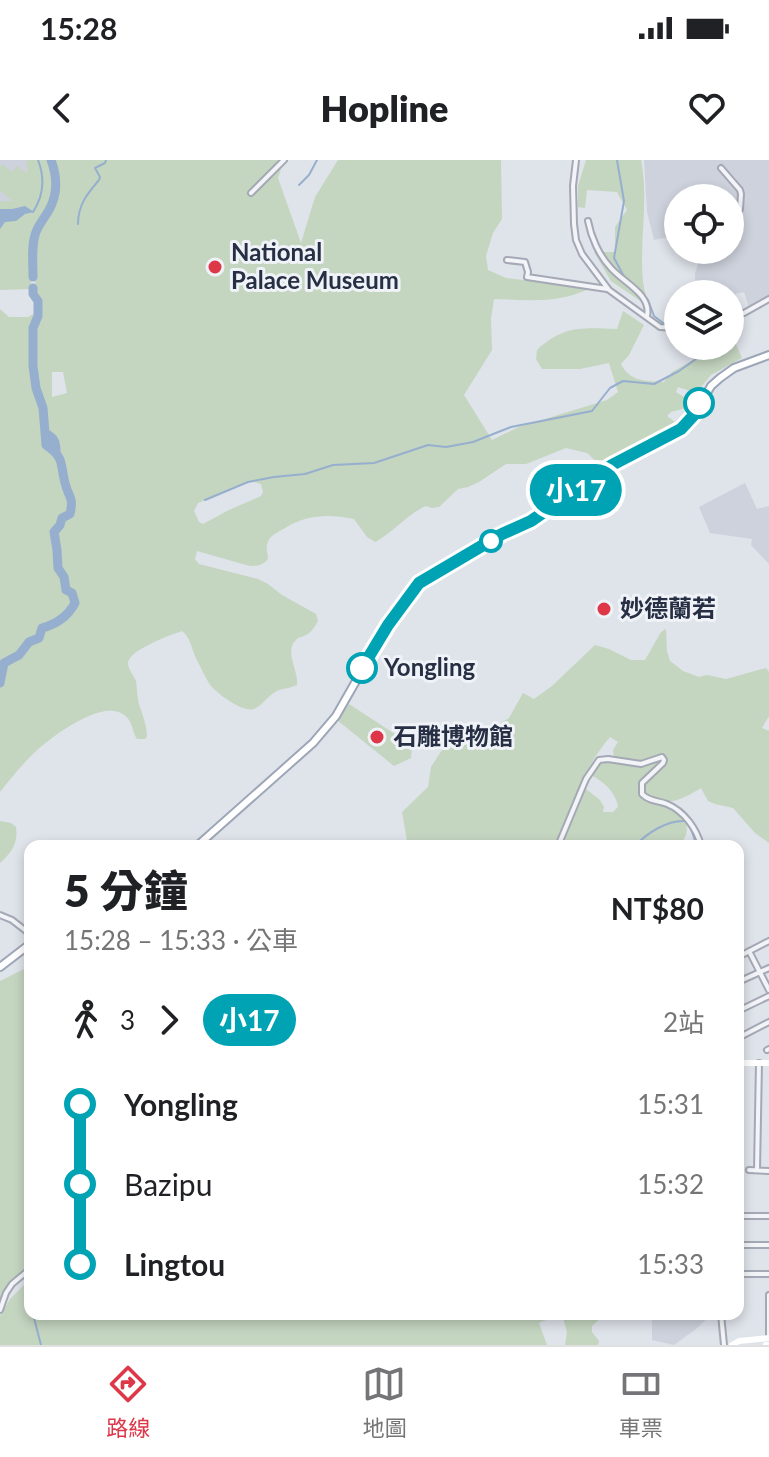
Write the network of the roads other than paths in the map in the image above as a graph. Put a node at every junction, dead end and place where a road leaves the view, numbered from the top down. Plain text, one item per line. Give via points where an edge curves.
1 (284, 160) edge
2 (576, 160) edge
3 (721, 168) dead end
4 (735, 184) edge
5 (251, 193) dead end
6 (588, 221) dead end
7 (507, 260) dead end
8 (609, 290) junction
9 (769, 299) edge
10 (744, 313) edge
11 (647, 316) junction
12 (664, 327) edge
13 (769, 355) edge
14 (204, 840) edge
15 (561, 840) edge
16 (699, 840) edge
17 (0, 915) edge
18 (24, 929) edge
19 (769, 941) edge
20 (24, 949) edge
21 (749, 951) junction
22 (744, 954) edge
23 (0, 967) edge
24 (769, 968) edge
25 (760, 972) junction
26 (744, 979) edge
27 (769, 993) edge
28 (744, 1008) edge
29 (769, 1022) edge
30 (744, 1035) edge
31 (744, 1063) edge
32 (759, 1063) junction
33 (769, 1063) edge
34 (749, 1170) dead end
35 (757, 1170) junction
36 (769, 1171) edge
37 (744, 1216) edge
38 (769, 1216) edge
39 (744, 1245) edge
40 (769, 1245) edge
41 (24, 1274) edge
42 (744, 1274) edge
43 (769, 1274) edge
44 (769, 1295) edge
45 (0, 1310) edge
46 (722, 1320) edge
47 (769, 1338) edge
48 (724, 1345) edge
49 (732, 1345) edge

1 - 5 street
2 - 8 street via 576,240
3 - 4 street
6 - 11 street via 601,256 643,297
7 - 8 street via 525,262 527,277
8 - 11 street
9 - 10 street
11 - 12 street
13 - 14 main road via 720,378 681,429 419,583 388,625 336,716
15 - 16 street via 599,760 638,764 659,757 663,763 642,783 642,794 677,811
17 - 18 street
19 - 21 street
20 - 23 main road
21 - 22 street
21 - 25 street
24 - 25 street
25 - 26 street
25 - 27 street
27 - 28 street
29 - 30 street
31 - 32 main road
32 - 33 main road
32 - 35 street
34 - 35 street
35 - 36 street
37 - 38 street
39 - 40 street
41 - 45 street via 12,1284
42 - 43 street
44 - 47 street
46 - 48 street
47 - 49 main road

